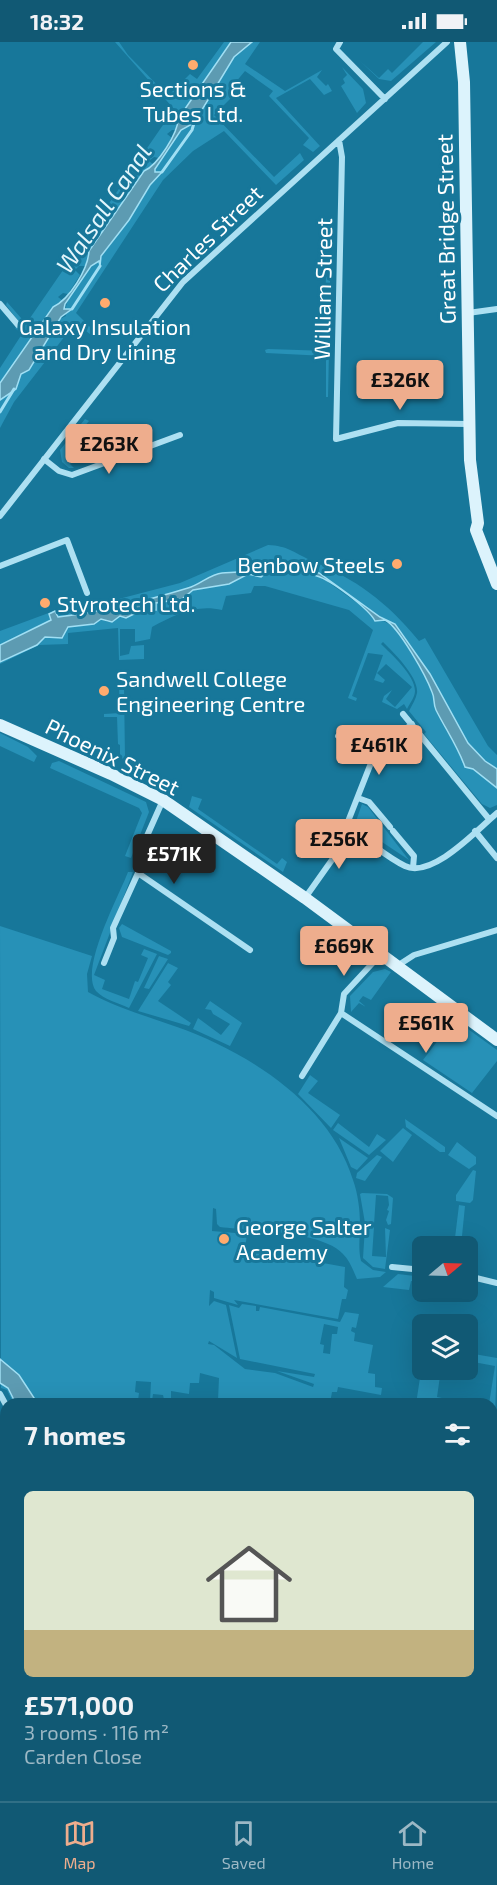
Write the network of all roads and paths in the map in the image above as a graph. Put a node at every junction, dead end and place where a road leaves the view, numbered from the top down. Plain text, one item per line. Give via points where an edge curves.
1 (340, 42) edge
2 (447, 42) edge
3 (460, 42) edge
4 (385, 99) junction
5 (339, 140) junction
6 (0, 304) edge
7 (497, 309) edge
8 (468, 313) junction
9 (18, 325) dead end
10 (469, 424) junction
11 (180, 435) dead end
12 (44, 459) junction
13 (0, 516) edge
14 (0, 566) edge
15 (497, 584) edge
16 (87, 593) dead end
17 (403, 714) dead end
18 (412, 724) junction
19 (0, 725) edge
20 (338, 736) dead end
21 (379, 752) junction
22 (358, 798) junction
23 (163, 800) junction
24 (497, 813) edge
25 (489, 819) junction
26 (346, 828) junction
27 (475, 831) junction
28 (497, 858) edge
29 (413, 868) junction
30 (138, 873) junction
31 (305, 898) junction
32 (497, 930) edge
33 (250, 950) dead end
34 (381, 954) junction
35 (104, 963) dead end
36 (397, 966) junction
37 (341, 1013) junction
38 (497, 1040) edge
39 (302, 1076) dead end
40 (497, 1116) edge
41 (392, 1267) dead end
42 (412, 1269) edge
43 (478, 1278) edge
44 (497, 1283) edge

1 - 4 street via 336,49
2 - 4 street, Charles Street
3 - 8 main road, Great Bridge Street
4 - 5 street, Charles Street
5 - 10 street, William Street via 342,157 336,439 398,423
5 - 12 street, Charles Street via 183,282
6 - 9 street
7 - 8 street
8 - 10 main road, Great Bridge Street
10 - 15 main road, Great Bridge Street via 478,523 485,534 484,548
11 - 12 street via 72,475
12 - 13 street, Charles Street
14 - 16 street via 67,540
17 - 18 street
18 - 21 street
18 - 25 street
19 - 23 main road, Phoenix Street
20 - 21 street
21 - 22 street via 371,762
22 - 26 street
22 - 29 street via 369,802 414,856
23 - 30 street via 138,856
23 - 31 main road, Phoenix Street
24 - 25 street
25 - 27 street
26 - 29 street
26 - 31 street via 334,857
27 - 28 street
27 - 29 street via 435,864
30 - 33 street
30 - 35 street via 113,928 114,938
31 - 34 main road, Phoenix Street
32 - 36 street via 414,955
34 - 36 main road, Phoenix Street
34 - 37 street via 344,994
36 - 38 main road, Phoenix Street
37 - 39 street
37 - 40 street
41 - 42 street
43 - 44 street

